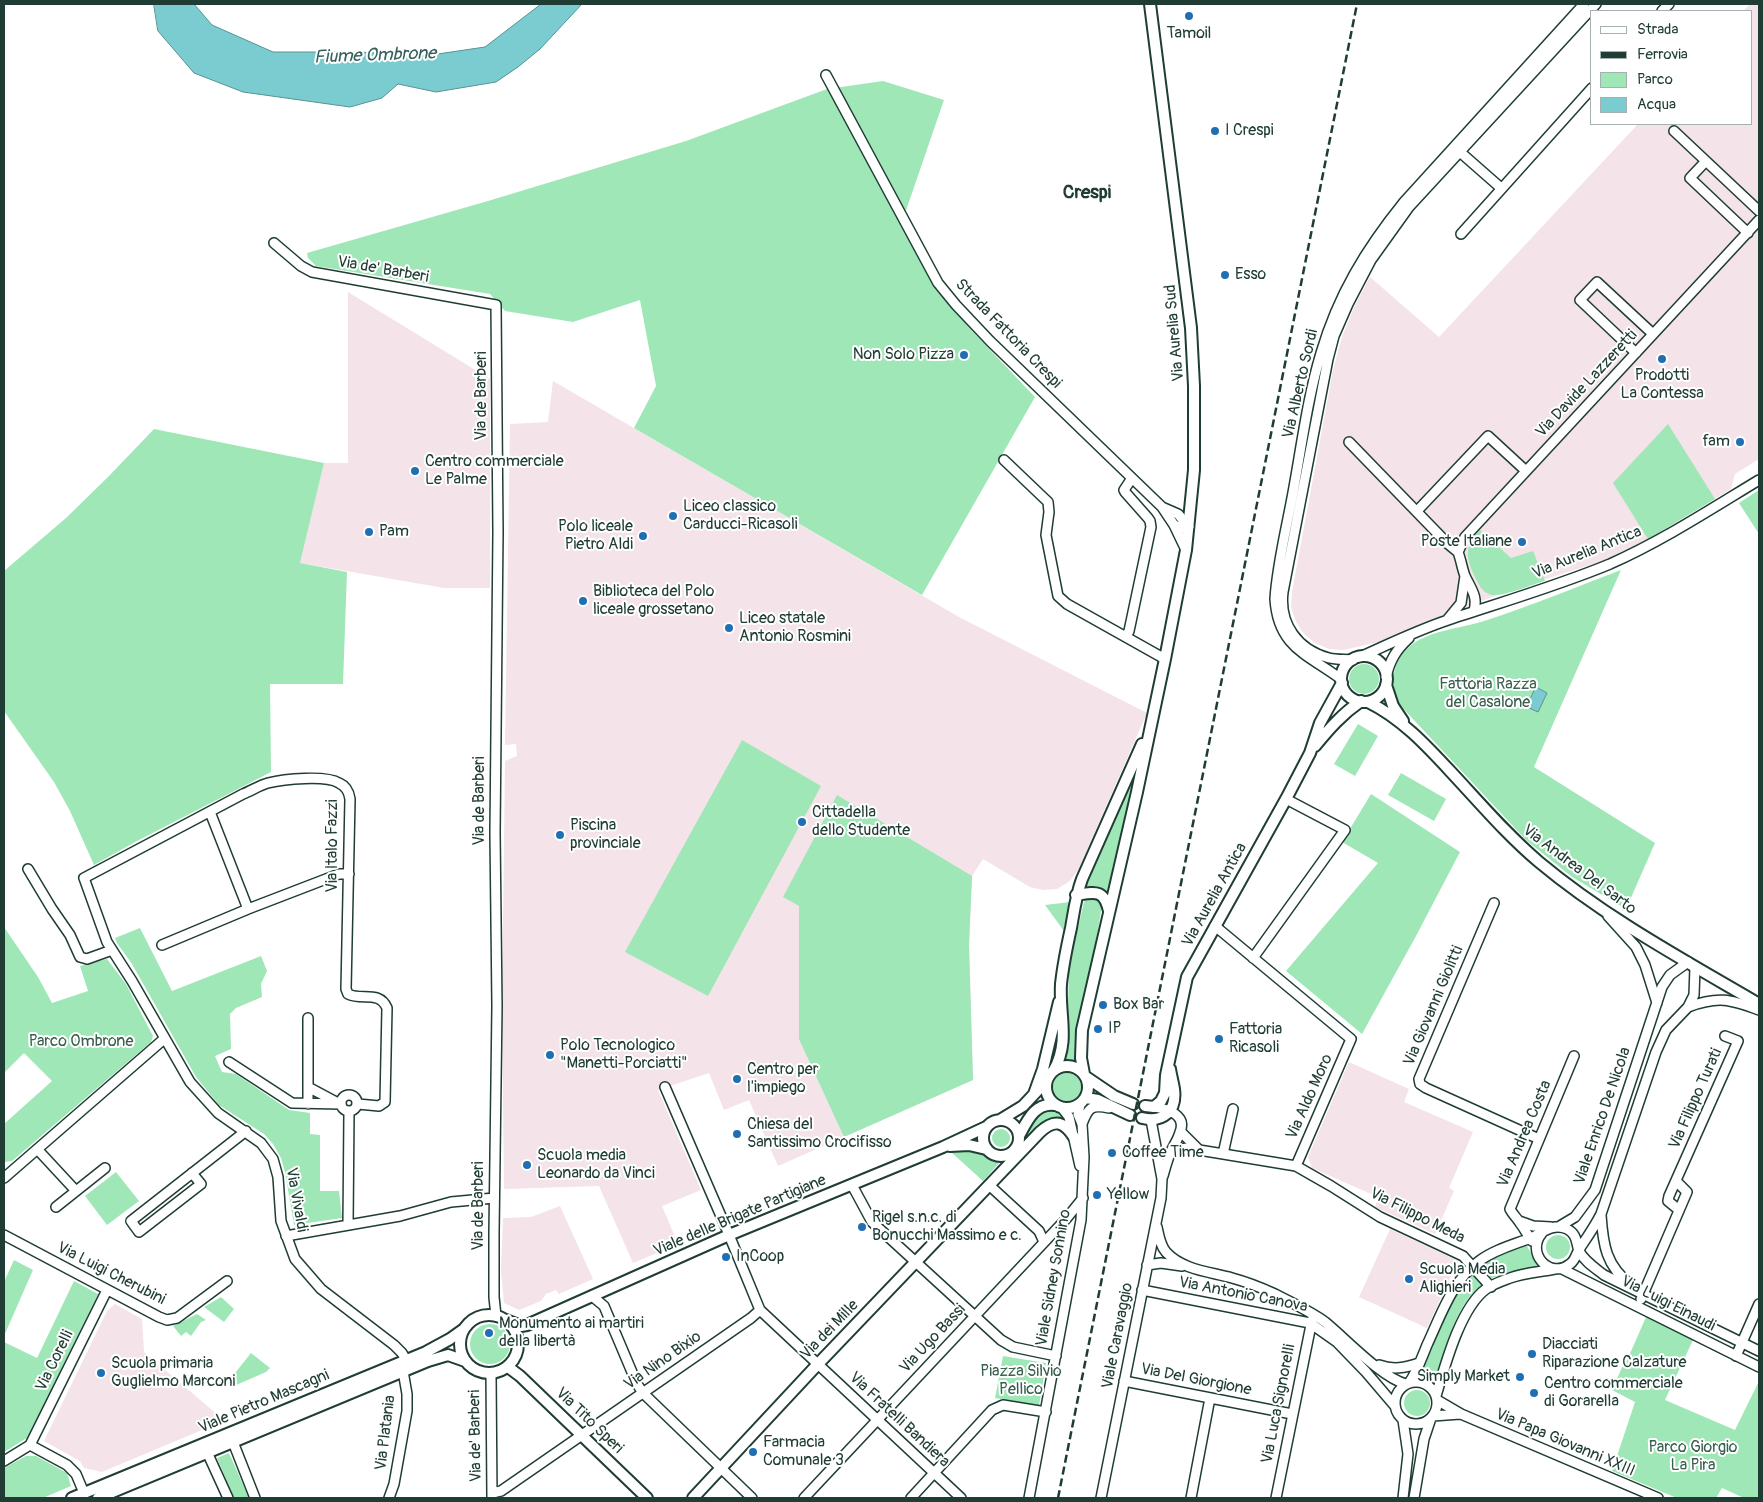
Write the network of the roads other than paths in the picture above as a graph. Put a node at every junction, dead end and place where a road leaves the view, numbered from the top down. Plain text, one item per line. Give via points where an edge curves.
1 (1150, 4) edge
2 (1584, 4) edge
3 (1590, 11) edge
4 (826, 75) dead end
5 (1590, 90) edge
6 (1674, 130) dead end
7 (1460, 152) junction
8 (1706, 161) junction
9 (1501, 188) junction
10 (1759, 212) edge
11 (1759, 220) edge
12 (1748, 233) junction
13 (1461, 234) dead end
14 (274, 243) dead end
15 (496, 305) joint
16 (1653, 334) junction
17 (1636, 353) junction
18 (1350, 442) dead end
19 (1004, 460) dead end
20 (1526, 471) junction
21 (1132, 478) junction
22 (1759, 480) edge
23 (1162, 507) junction
24 (1190, 508) junction
25 (1417, 510) junction
26 (1178, 514) junction
27 (1174, 525) junction
28 (1188, 527) junction
29 (1186, 550) junction
30 (1458, 552) junction
31 (1465, 576) junction
32 (1463, 594) junction
33 (1475, 595) junction
34 (1491, 606) junction
35 (1474, 612) junction
36 (1447, 620) junction
37 (1416, 632) junction
38 (1126, 637) junction
39 (1356, 658) junction
40 (1165, 659) junction
41 (1341, 681) junction
42 (1386, 681) junction
43 (1364, 702) junction
44 (1152, 718) junction
45 (1408, 728) junction
46 (1310, 753) junction
47 (1286, 799) junction
48 (210, 812) junction
49 (28, 869) dead end
50 (348, 874) junction
51 (84, 878) joint
52 (1076, 895) junction
53 (1494, 903) dead end
54 (1599, 907) junction
55 (248, 909) junction
56 (1109, 911) junction
57 (1215, 926) junction
58 (162, 945) dead end
59 (112, 950) junction
60 (1253, 958) junction
61 (1691, 965) junction
62 (1061, 996) junction
63 (1656, 1002) junction
64 (1759, 1004) edge
65 (1688, 1007) junction
66 (1759, 1010) edge
67 (308, 1018) dead end
68 (1725, 1036) dead end
69 (164, 1039) junction
70 (1574, 1056) dead end
71 (1169, 1061) junction
72 (229, 1062) dead end
73 (1054, 1070) junction
74 (1085, 1075) junction
75 (1047, 1080) junction
76 (308, 1087) junction
77 (665, 1087) dead end
78 (1034, 1094) junction
79 (1083, 1102) junction
80 (308, 1104) junction
81 (340, 1104) junction
82 (358, 1104) junction
83 (1132, 1104) dead end
84 (1058, 1106) junction
85 (1150, 1106) joint
86 (1116, 1109) junction
87 (1233, 1109) dead end
88 (1170, 1111) junction
89 (349, 1112) junction
90 (1130, 1115) dead end
91 (1147, 1119) joint
92 (1000, 1120) junction
93 (1082, 1124) junction
94 (986, 1127) junction
95 (246, 1131) junction
96 (1181, 1132) junction
97 (1019, 1136) junction
98 (1074, 1137) junction
99 (1539, 1139) junction
100 (946, 1146) junction
101 (1198, 1149) junction
102 (38, 1150) junction
103 (986, 1150) junction
104 (1223, 1154) junction
105 (1007, 1155) junction
106 (1169, 1155) junction
107 (1296, 1166) junction
108 (105, 1168) dead end
109 (192, 1173) junction
110 (4, 1178) edge
111 (1162, 1179) junction
112 (1083, 1181) junction
113 (1676, 1181) junction
114 (990, 1184) junction
115 (852, 1185) junction
116 (76, 1191) junction
117 (494, 1198) junction
118 (1083, 1198) junction
119 (56, 1207) dead end
120 (1679, 1210) junction
121 (1601, 1214) junction
122 (1519, 1221) junction
123 (348, 1225) junction
124 (1156, 1225) junction
125 (1551, 1228) junction
126 (4, 1235) edge
127 (729, 1235) junction
128 (286, 1236) junction
129 (1533, 1241) junction
130 (1044, 1242) junction
131 (1579, 1250) junction
132 (916, 1262) junction
133 (1147, 1264) junction
134 (1473, 1266) junction
135 (1190, 1267) junction
136 (1558, 1269) junction
137 (227, 1281) dead end
138 (1491, 1286) junction
139 (108, 1290) junction
140 (1142, 1290) junction
141 (1644, 1294) junction
142 (592, 1296) junction
143 (1759, 1304) edge
144 (1638, 1306) junction
145 (760, 1310) junction
146 (496, 1316) junction
147 (975, 1316) junction
148 (1312, 1319) junction
149 (506, 1320) junction
150 (464, 1330) junction
151 (1742, 1343) junction
152 (1759, 1351) edge
153 (1056, 1356) junction
154 (1736, 1356) junction
155 (406, 1360) junction
156 (465, 1361) junction
157 (1371, 1362) junction
158 (1419, 1363) junction
159 (818, 1364) junction
160 (508, 1367) junction
161 (1759, 1367) edge
162 (403, 1371) junction
163 (491, 1374) junction
164 (1124, 1381) junction
165 (1408, 1383) junction
166 (643, 1393) junction
167 (1210, 1398) junction
168 (1437, 1398) junction
169 (1395, 1406) junction
170 (1046, 1412) junction
171 (1292, 1414) junction
172 (1461, 1414) junction
173 (1432, 1417) junction
174 (877, 1420) junction
175 (1403, 1420) junction
176 (582, 1435) junction
177 (233, 1442) junction
178 (30, 1445) junction
179 (207, 1452) junction
180 (4, 1461) edge
181 (721, 1469) junction
182 (934, 1473) junction
183 (84, 1493) junction
184 (1030, 1494) edge
185 (492, 1496) edge
186 (72, 1498) edge
187 (98, 1498) edge
188 (228, 1498) edge
189 (255, 1498) edge
190 (389, 1498) edge
191 (647, 1498) edge
192 (693, 1498) edge
193 (752, 1498) edge
194 (804, 1498) edge
195 (911, 1498) edge
196 (961, 1498) edge
197 (1024, 1498) edge
198 (1101, 1498) edge
199 (1191, 1498) edge
200 (1276, 1498) edge
201 (1403, 1498) edge
202 (1414, 1498) edge
203 (1658, 1498) edge

1 - 24 main road, Via Aurelia Sud via 1191,328 1195,444
2 - 41 street, Via Alberto Sordi via 1380,231 1363,256 1327,333 1312,392 1275,599 1279,624 1289,642
3 - 7 street, Via Alberto Sordi
4 - 21 street, Strada Fattoria Crespi via 947,295
5 - 9 street
6 - 8 street
7 - 9 street
7 - 39 street, Via Alberto Sordi via 1409,207 1371,260 1334,336 1320,394 1282,607 1288,628 1306,647 1330,658
8 - 10 street
8 - 12 street via 1690,178
9 - 13 street
11 - 12 street, Via Davide Lazzeretti
12 - 16 street, Via Davide Lazzeretti
14 - 15 street, Via de' Barberi via 312,272
15 - 117 street, Via de Barberi via 495,833 500,1006
16 - 17 street, Via Davide Lazzeretti
16 - 17 street via 1597,282 1585,294 1580,300
17 - 20 street, Via Davide Lazzeretti
18 - 25 street
19 - 38 street via 1048,502 1046,535 1058,596
20 - 25 street via 1488,436
20 - 30 street, Via Davide Lazzeretti via 1465,537
21 - 23 street, Strada Fattoria Crespi
21 - 38 street via 1124,490 1148,518 1151,527
22 - 34 street, Via Aurelia Antica via 1654,542 1609,564
23 - 26 street, Strada Fattoria Crespi
23 - 27 street, Strada Fattoria Crespi
24 - 26 street
24 - 28 main road, Via Aurelia Sud
25 - 30 street
26 - 28 street, Strada Fattoria Crespi
27 - 28 street
27 - 29 street, Strada Fattoria Crespi
28 - 29 main road, Via Aurelia Sud
29 - 40 main road, Via Aurelia Sud
30 - 31 street
31 - 32 street
31 - 33 street
32 - 35 street
32 - 36 street via 1458,609
33 - 34 street
33 - 35 street
34 - 35 street, Via Aurelia Antica
35 - 36 street, Via Aurelia Antica
36 - 37 street, Via Aurelia Antica
37 - 39 street, Via Aurelia Antica
37 - 42 street, Via Aurelia Antica via 1391,659
38 - 40 street
39 - 41 main road, Via Aurelia Antica via 1344,668
39 - 42 main road via 1376,660 1383,668
40 - 44 main road, Via Aurelia Sud
41 - 43 main road via 1348,695
41 - 46 main road, Via Aurelia Antica via 1320,722
42 - 43 main road, Via Aurelia Antica via 1378,697
42 - 45 main road, Via Andrea Del Sarto via 1393,706
43 - 45 main road, Via Andrea Del Sarto
43 - 46 main road, Via Aurelia Antica via 1332,725
44 - 52 main road
44 - 56 main road
45 - 54 main road, Via Andrea Del Sarto via 1510,836
46 - 47 main road, Via Aurelia Antica
47 - 57 main road, Via Aurelia Antica
47 - 60 street via 1345,830
48 - 50 street, Via Italo Fazzi via 268,783 297,779 337,781 346,788 350,799
48 - 51 street, Via Italo Fazzi
48 - 55 street
49 - 59 street via 70,935 80,957 87,959
50 - 55 street via 339,874
50 - 82 street, Via Italo Fazzi via 346,992 352,996 378,997 387,1008 385,1102 379,1106
51 - 59 street, Via Vivaldi
52 - 56 main road via 1098,894 1107,901
52 - 62 main road
53 - 99 street, Via Giovanni Giolitti via 1419,1079 1426,1088
54 - 61 main road, Via Andrea Del Sarto
54 - 63 street, Viale Enrico De Nicola via 1636,948 1645,965
55 - 58 street
56 - 74 main road via 1082,1030 1081,1058
57 - 60 street
57 - 71 main road, Via Aurelia Antica via 1187,977
59 - 69 street, Via Vivaldi
60 - 107 street, Via Aldo Moro via 1351,1039
61 - 63 street, Viale Enrico De Nicola via 1670,975
61 - 64 main road, Via Andrea Del Sarto
61 - 65 street, Viale Enrico De Nicola via 1694,996
62 - 73 main road via 1064,1037 1061,1056
62 - 78 main road
63 - 125 street, Viale Enrico De Nicola via 1594,1190 1575,1217
65 - 66 street, Viale Enrico De Nicola via 1706,1000 1722,1000
65 - 121 street, Viale Enrico De Nicola via 1666,1030 1659,1045
67 - 76 street
68 - 113 street, Via Filippo Turati via 1738,1041
69 - 95 street, Via Vivaldi via 200,1095 218,1113
69 - 102 street
70 - 99 street, Via Andrea Costa
71 - 85 main road, Via Aurelia Antica via 1165,1093 1161,1101
71 - 88 main road, Via Aurelia Antica via 1175,1095
72 - 80 street via 292,1103
73 - 74 main road via 1067,1066 1077,1068
73 - 75 main road
74 - 79 main road via 1089,1090
74 - 83 main road via 1107,1092
75 - 78 main road
75 - 84 main road via 1047,1094
76 - 80 street
76 - 81 street
77 - 127 street
78 - 92 main road via 1023,1106
79 - 84 main road via 1073,1108
79 - 86 main road via 1098,1100
79 - 93 street, Viale Sidney Sonnino via 1078,1114
80 - 81 street
81 - 82 street via 344,1096 349,1095 356,1098
81 - 89 street
82 - 89 street
84 - 97 main road via 1048,1104 1038,1108
84 - 98 street, Viale Sidney Sonnino via 1069,1117
85 - 88 street
86 - 90 main road
86 - 93 street via 1092,1107
87 - 104 street
88 - 91 main road via 1160,1119
88 - 96 street via 1179,1118
89 - 123 street
91 - 111 street, Viale Caravaggio
92 - 94 main road
92 - 97 main road via 1015,1126
93 - 112 street, Viale Sidney Sonnino
94 - 100 main road, Viale delle Brigate Partigiane
94 - 103 main road via 982,1138
95 - 109 street
95 - 128 street, Via Vivaldi via 273,1159
96 - 101 street
96 - 106 street, Viale Caravaggio
97 - 105 main road via 1015,1150
98 - 112 street, Viale Sidney Sonnino
98 - 114 main road via 1064,1125 1046,1126
99 - 122 street, Via Andrea Costa via 1510,1209
100 - 103 main road via 969,1145
100 - 115 main road, Viale delle Brigate Partigiane
101 - 104 street
101 - 106 street via 1182,1148
102 - 110 street
102 - 116 street
103 - 105 main road via 998,1156
104 - 107 street
105 - 114 main road, Via dei Mille
106 - 111 street, Viale Caravaggio
107 - 134 street, Via Filippo Meda via 1380,1217 1453,1250
108 - 116 street
109 - 109 street via 201,1184 139,1232 131,1221
111 - 124 street, Viale Caravaggio
112 - 118 street, Viale Sidney Sonnino
113 - 120 street via 1686,1192
113 - 120 street, Via Filippo Turati via 1668,1201
114 - 130 street via 1039,1231
114 - 132 main road, Via dei Mille
115 - 127 main road, Viale delle Brigate Partigiane
115 - 132 street via 872,1222
116 - 119 street
117 - 123 street via 451,1202 400,1216
117 - 146 street, Via de Barberi
118 - 130 street, Via Ugo Bassi
118 - 153 street, Viale Sidney Sonnino via 1074,1266
120 - 141 street
121 - 131 street, Viale Enrico De Nicola
121 - 141 street, Viale Enrico De Nicola via 1604,1247 1610,1262 1625,1280
122 - 125 street
122 - 129 street, Via Andrea Costa
123 - 128 street
124 - 133 street, Viale Caravaggio
124 - 135 street, Via Antonio Canova via 1165,1250
125 - 129 street, Viale Enrico De Nicola
125 - 131 street via 1566,1228 1576,1237
126 - 139 street, Via Luigi Cherubini
127 - 142 main road, Viale delle Brigate Partigiane
127 - 145 street
128 - 155 street, Via Vivaldi via 295,1259 321,1289 402,1352
129 - 134 street via 1500,1249
129 - 136 street via 1538,1258
130 - 147 street, Via Ugo Bassi
131 - 136 street, Viale Enrico De Nicola via 1573,1262
131 - 141 street, Via Luigi Einaudi via 1597,1270
132 - 147 street
132 - 159 main road, Via dei Mille
133 - 135 street, Via Antonio Canova
133 - 140 street, Viale Caravaggio
134 - 138 street, Via Filippo Meda
134 - 158 street via 1457,1284
135 - 148 street, Via Antonio Canova via 1268,1291
136 - 138 street via 1511,1277
136 - 144 street, Via Luigi Einaudi
137 - 139 street, Via Luigi Cherubini via 177,1318 167,1320
138 - 168 street via 1477,1297 1461,1325 1443,1370
139 - 178 street, Via Corelli
140 - 148 street, Via Antonio Canova
140 - 164 street, Viale Caravaggio
141 - 144 street
141 - 151 street, Via Luigi Einaudi
142 - 149 main road, Viale delle Brigate Partigiane via 527,1325
142 - 166 street via 604,1306
143 - 151 street
144 - 154 street, Via Luigi Einaudi
145 - 159 street, Via Fratelli Bandiera
145 - 166 street, Via Nino Bixio
146 - 149 main road
146 - 150 main road via 474,1319
147 - 153 street via 1013,1347
147 - 174 street, Via Ugo Bassi
148 - 157 street, Via Antonio Canova via 1345,1338
148 - 169 street, Via Antonio Canova
148 - 171 street, Via Luca Signorelli
149 - 160 main road via 516,1332 519,1347 514,1362
150 - 155 main road, Viale Pietro Mascagni via 439,1346
150 - 156 main road via 460,1342
151 - 152 street, Via Luigi Einaudi
151 - 154 street
153 - 170 street, Viale Sidney Sonnino
154 - 161 street, Via Luigi Einaudi
155 - 183 main road, Viale Pietro Mascagni
156 - 162 main road, Viale Pietro Mascagni via 444,1356
156 - 163 main road via 479,1372
157 - 158 street via 1388,1369
157 - 165 street, Via Antonio Canova via 1389,1377
158 - 165 street
159 - 174 street, Via Fratelli Bandiera
159 - 181 main road, Via dei Mille
160 - 163 main road
160 - 176 main road, Via Tito Speri
162 - 177 main road, Viale Pietro Mascagni
162 - 190 street, Via Platania via 407,1411
163 - 185 street, Via de' Barberi
164 - 167 street, Via Del Giorgione
164 - 198 street, Viale Caravaggio
165 - 168 street via 1422,1382 1433,1390
165 - 169 street via 1397,1393
166 - 176 street, Via Nino Bixio
166 - 181 street
167 - 171 street, Via Del Giorgione
167 - 199 street
168 - 172 street, Via Papa Giovanni XXIII
168 - 173 street
169 - 175 street
170 - 182 street via 1006,1405 992,1410
170 - 184 street, Viale Sidney Sonnino
171 - 200 street, Via Luca Signorelli
172 - 173 street
172 - 203 street, Via Papa Giovanni XXIII
173 - 175 street via 1421,1424
173 - 202 street via 1424,1439
174 - 182 street, Via Fratelli Bandiera
174 - 194 street, Via Ugo Bassi
175 - 201 street via 1408,1454
176 - 185 street, Via Nino Bixio
176 - 191 main road, Via Tito Speri
177 - 179 main road, Viale Pietro Mascagni
177 - 189 street
178 - 180 street
178 - 183 street via 67,1465 76,1474
179 - 187 main road, Viale Pietro Mascagni
179 - 188 street
181 - 192 main road, Via dei Mille
181 - 193 street
182 - 195 street
182 - 196 street, Via Fratelli Bandiera
183 - 186 main road, Viale Pietro Mascagni
184 - 197 street

